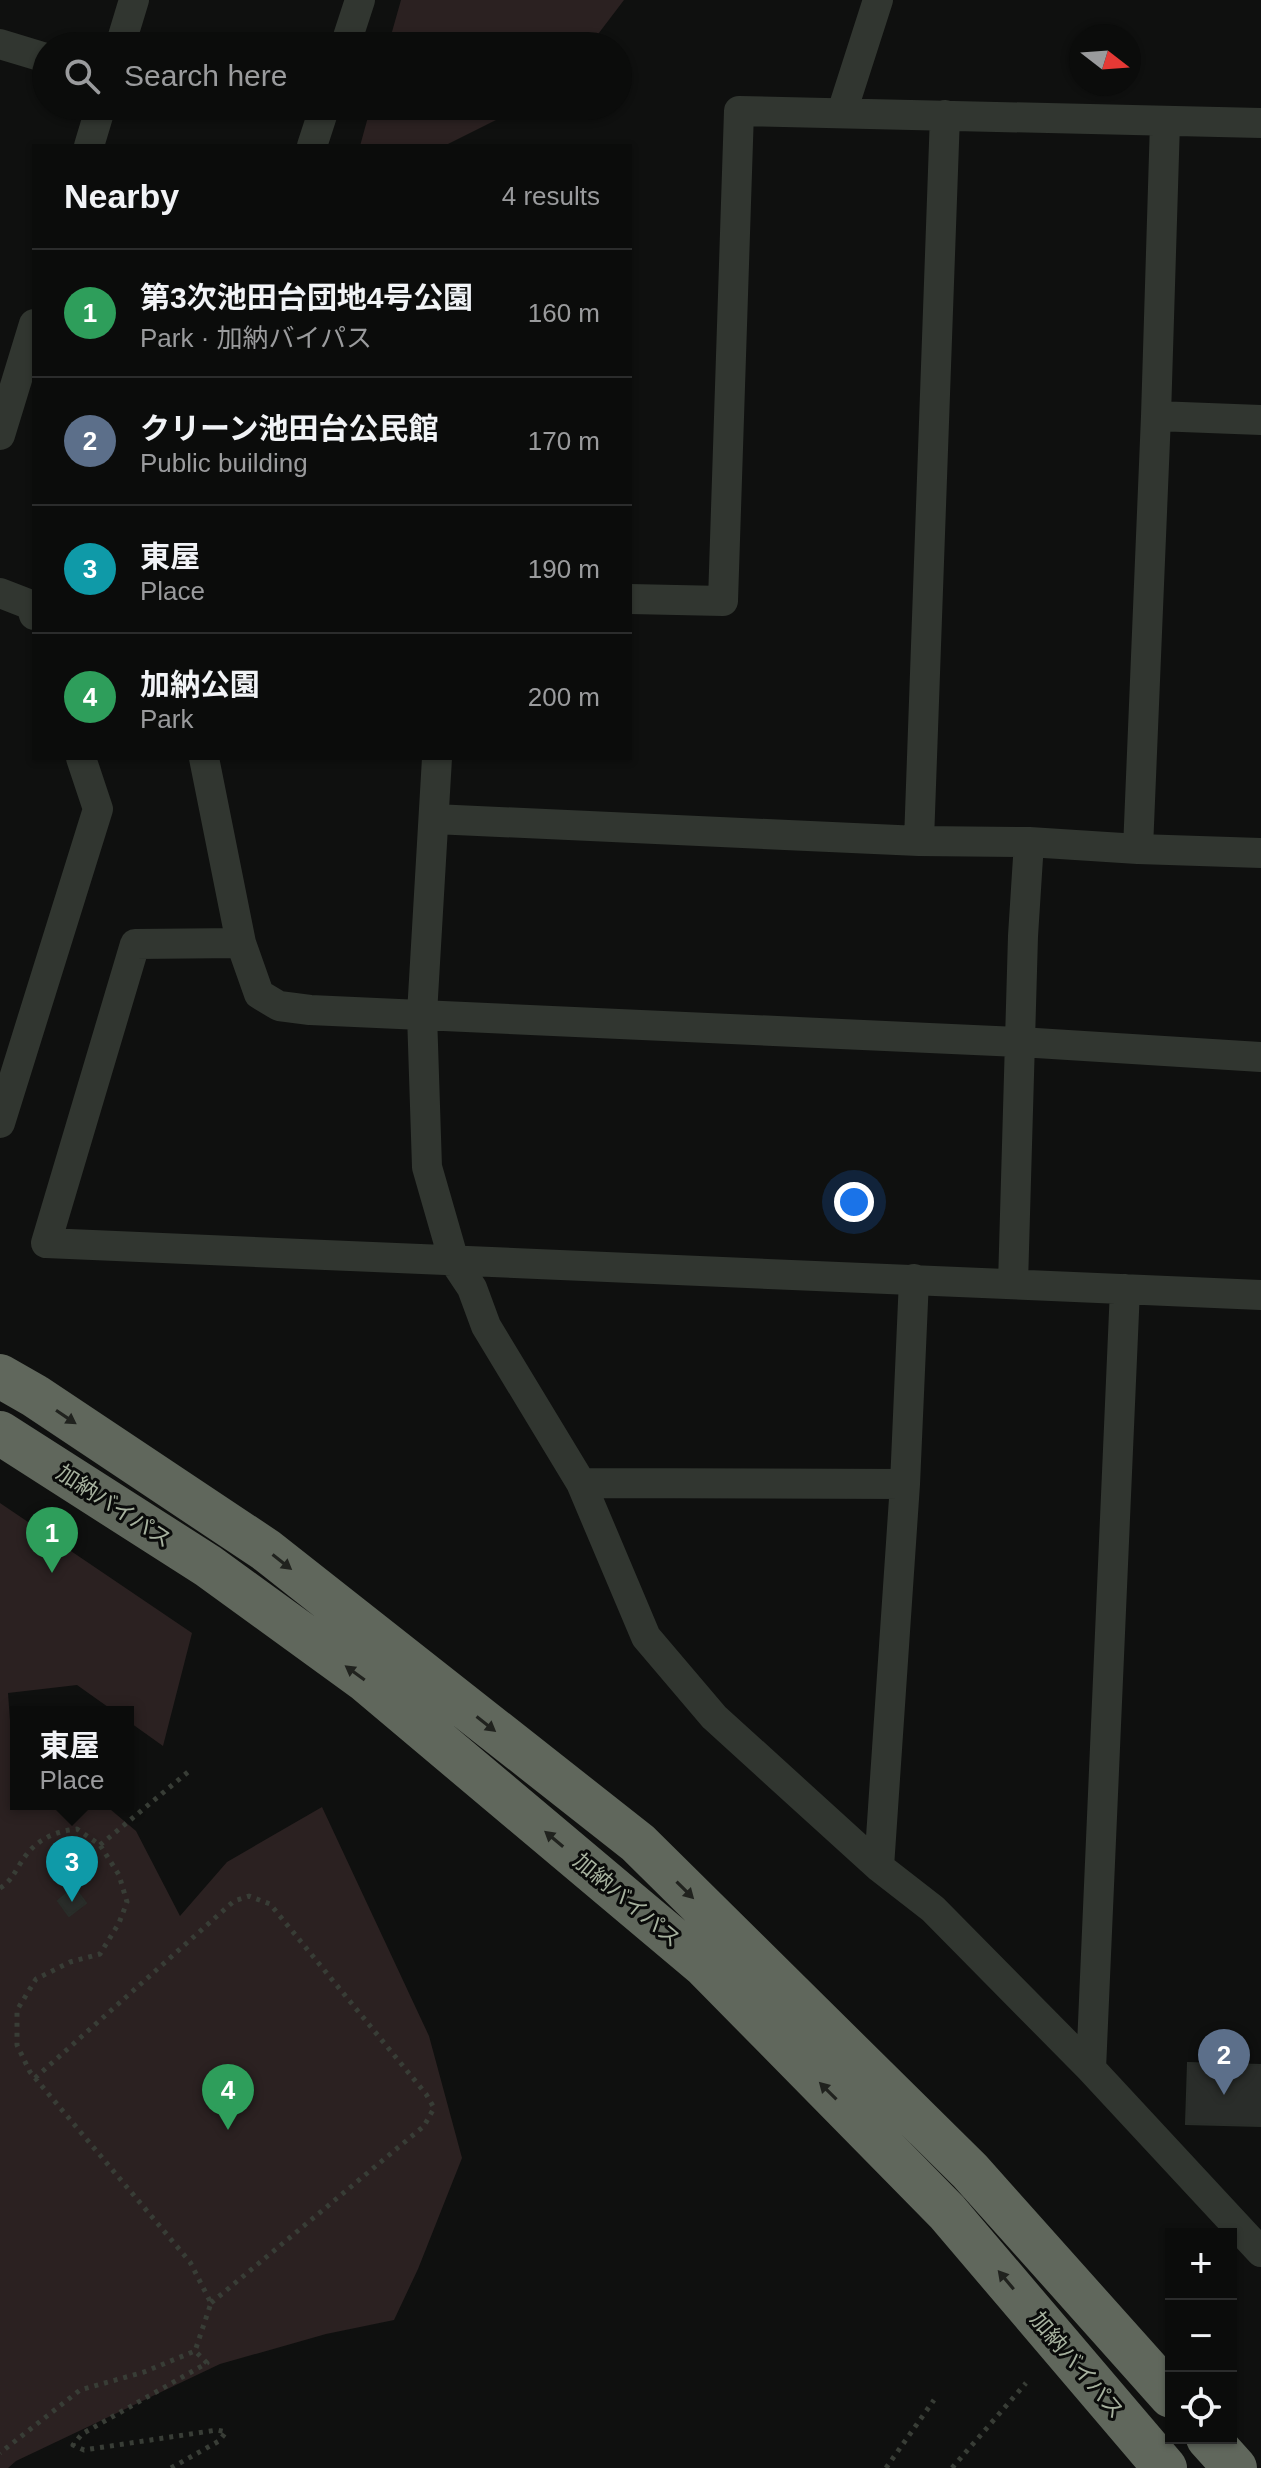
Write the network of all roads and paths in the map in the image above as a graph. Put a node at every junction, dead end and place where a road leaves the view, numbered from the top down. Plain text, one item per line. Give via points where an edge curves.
1 (134, 0) edge
2 (360, 0) edge
3 (878, 0) edge
4 (124, 32) edge
5 (350, 32) edge
6 (0, 44) edge
7 (32, 54) edge
8 (842, 112) junction
9 (945, 115) junction
10 (97, 120) edge
11 (320, 120) edge
12 (1165, 122) junction
13 (1261, 123) edge
14 (90, 144) edge
15 (313, 144) edge
16 (32, 334) edge
17 (27, 380) edge
18 (1156, 416) junction
19 (1261, 420) edge
20 (0, 435) edge
21 (0, 593) edge
22 (632, 599) edge
23 (32, 608) edge
24 (82, 760) edge
25 (204, 760) edge
26 (437, 760) edge
27 (434, 819) junction
28 (919, 841) junction
29 (1029, 842) junction
30 (1138, 849) junction
31 (1261, 853) edge
32 (241, 943) junction
33 (422, 1014) junction
34 (1020, 1042) junction
35 (1261, 1057) edge
36 (0, 1123) edge
37 (454, 1261) junction
38 (914, 1279) junction
39 (1013, 1284) junction
40 (1125, 1289) junction
41 (1261, 1295) edge
42 (0, 1376) edge
43 (0, 1433) edge
44 (581, 1483) junction
45 (905, 1484) junction
46 (188, 1772) dead end
47 (100, 1845) junction
48 (879, 1867) junction
49 (0, 1888) edge
50 (1091, 2069) junction
51 (35, 2078) junction
52 (1261, 2252) edge
53 (211, 2303) junction
54 (195, 2351) junction
55 (1026, 2383) dead end
56 (1165, 2389) edge
57 (934, 2400) dead end
58 (1213, 2444) edge
59 (0, 2453) edge
60 (171, 2468) edge
61 (886, 2468) edge
62 (952, 2468) edge
63 (1165, 2468) edge
64 (1235, 2468) edge

1 - 4 street
2 - 5 street
3 - 8 street
6 - 7 street
8 - 9 street
8 - 22 street via 739,111 723,601
9 - 12 street
9 - 28 street
10 - 14 street
11 - 15 street
12 - 13 street
12 - 18 street
16 - 17 street
17 - 20 street
18 - 19 street
18 - 30 street
21 - 23 street
24 - 36 street via 98,809
25 - 32 street
26 - 27 street
27 - 28 street
27 - 33 street
28 - 29 street
29 - 30 street
29 - 34 street
30 - 31 street
32 - 33 street via 259,994 279,1006
32 - 37 street via 135,944 46,1243
33 - 34 street
33 - 37 street via 427,1167
34 - 35 street
34 - 39 street
37 - 38 street
37 - 44 street via 472,1288 486,1326
38 - 39 street
38 - 45 street
39 - 40 street
40 - 41 street
40 - 50 street
42 -> 56 highway, 加納バイパス via 266,1550 638,1843 970,2171
63 -> 43 highway, 加納バイパス via 947,2212 705,1966 365,1680 208,1566
44 - 45 street
44 - 48 street via 646,1637 714,1717
45 - 48 street
46 - 47 path
47 - 49 path via 77,1829 58,1831 38,1841
47 - 51 path via 119,1875 127,1902 100,1954 36,1979 17,2010 17,2045
48 - 50 street via 933,1909
50 - 52 street
51 - 53 path via 190,2262
51 - 53 path via 234,1901 249,1896 270,1904 426,2094 434,2108 424,2126
53 - 54 path
54 - 59 path via 80,2390
54 - 60 path via 207,2363 82,2434 73,2445 84,2450 226,2432
55 - 62 path
57 - 61 path
58 - 64 highway

